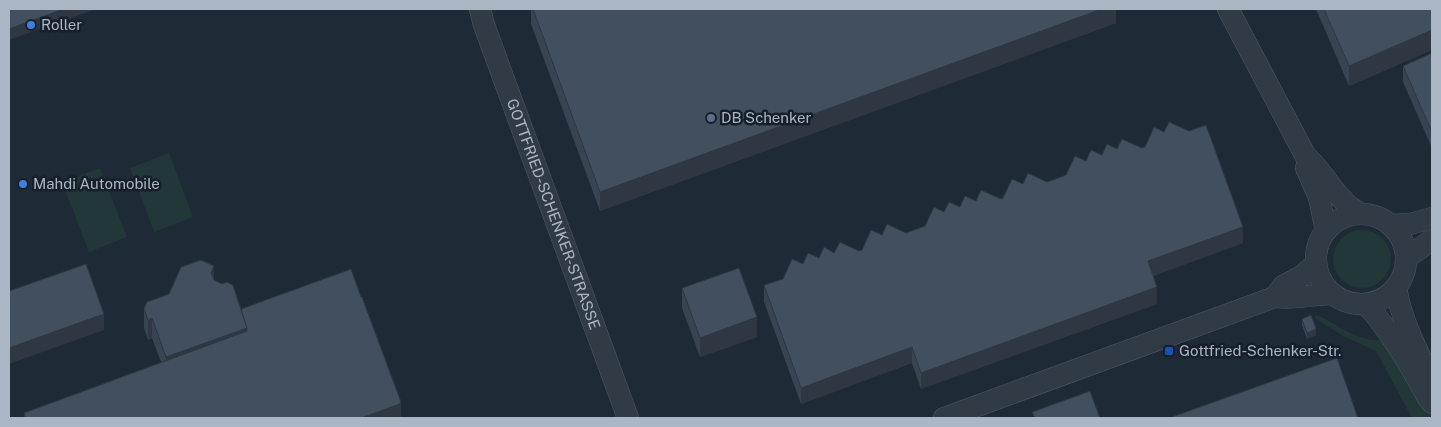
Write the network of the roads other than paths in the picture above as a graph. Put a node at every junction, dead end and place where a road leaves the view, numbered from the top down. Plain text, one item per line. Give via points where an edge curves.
1 (480, 9) edge
2 (1231, 13) edge
3 (1305, 155) junction
4 (1361, 214) junction
5 (1432, 218) edge
6 (1390, 225) junction
7 (1326, 231) junction
8 (1432, 240) edge
9 (1406, 258) junction
10 (1316, 264) junction
11 (1396, 288) junction
12 (1333, 294) junction
13 (1274, 297) junction
14 (1366, 304) junction
15 (1432, 383) edge
16 (1432, 403) edge
17 (628, 418) edge
18 (944, 418) edge

1 - 17 street, GOTTFRIED-SCHENKER-STRASSE
2 - 3 street
3 - 4 street via 1315,163 1341,198
3 - 7 street
4 - 6 street via 1376,217
4 - 7 street via 1345,217
5 - 6 street
6 - 9 street via 1403,242
7 - 10 street via 1318,246
8 - 9 street
9 - 11 street via 1404,274
10 - 12 street via 1322,280
10 - 13 street via 1283,286
11 - 14 street via 1382,299
11 - 15 street via 1407,326
12 - 13 street via 1288,299
12 - 14 street via 1348,302
13 - 18 street
14 - 16 street via 1396,343

